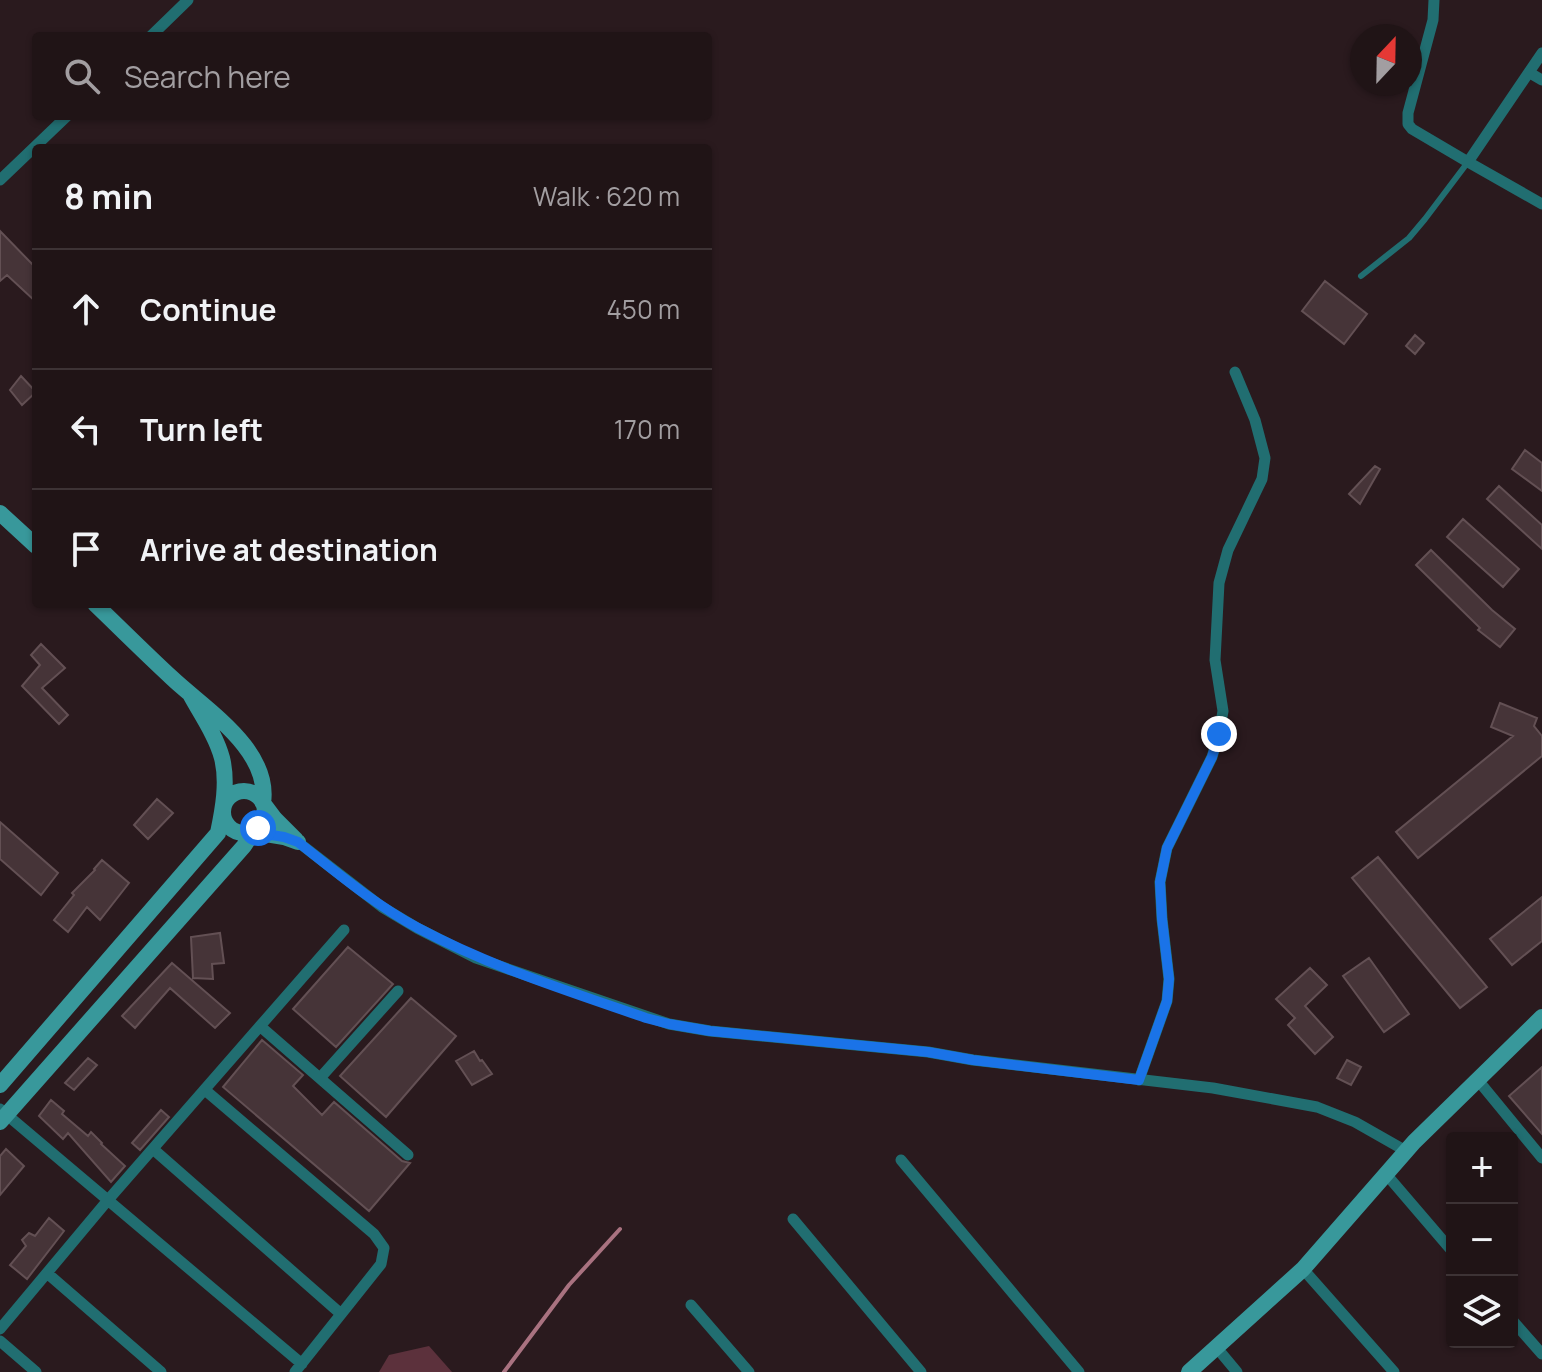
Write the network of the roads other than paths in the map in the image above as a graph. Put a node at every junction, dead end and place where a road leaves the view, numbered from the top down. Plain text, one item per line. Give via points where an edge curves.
1 (188, 0) edge
2 (1434, 0) edge
3 (155, 32) edge
4 (1542, 53) edge
5 (1530, 73) junction
6 (1542, 80) edge
7 (63, 120) edge
8 (38, 144) edge
9 (32, 149) edge
10 (1468, 162) junction
11 (0, 180) edge
12 (1542, 204) edge
13 (1361, 276) dead end
14 (1235, 372) dead end
15 (0, 513) edge
16 (32, 542) edge
17 (99, 608) edge
18 (191, 696) junction
19 (263, 803) junction
20 (222, 808) junction
21 (253, 832) junction
22 (298, 842) junction
23 (344, 930) dead end
24 (398, 991) dead end
25 (1542, 1017) edge
26 (261, 1027) junction
27 (320, 1078) junction
28 (1477, 1079) junction
29 (1139, 1080) junction
30 (0, 1085) edge
31 (205, 1090) junction
32 (2, 1115) edge
33 (153, 1149) junction
34 (1406, 1151) junction
35 (408, 1155) dead end
36 (1542, 1158) edge
37 (901, 1160) dead end
38 (1386, 1174) junction
39 (108, 1200) junction
40 (793, 1219) dead end
41 (1446, 1244) edge
42 (1303, 1269) junction
43 (47, 1273) junction
44 (691, 1305) dead end
45 (341, 1314) junction
46 (1518, 1327) edge
47 (0, 1329) edge
48 (0, 1341) edge
49 (1217, 1348) junction
50 (1542, 1354) edge
51 (299, 1368) edge
52 (36, 1372) edge
53 (161, 1372) edge
54 (749, 1372) edge
55 (921, 1372) edge
56 (1079, 1372) edge
57 (1189, 1372) edge
58 (1237, 1372) edge
59 (1394, 1372) edge

1 - 3 street
2 - 10 street via 1408,124
4 - 5 street
5 - 6 street
5 - 10 street
7 - 8 street
9 - 11 street
10 - 12 street
10 - 13 lane via 1409,238
14 - 29 street via 1265,458 1262,479 1228,550 1219,583 1215,660 1223,711 1212,757 1167,848 1160,882 1167,1001
15 - 16 street
17 - 18 street
18 - 19 street via 226,726 254,761 261,772
18 - 20 street via 222,759
19 - 20 street via 254,793 241,791 229,796
19 - 21 street via 265,816
19 - 22 street
20 - 21 street via 228,827
20 - 30 street via 218,833
21 - 22 street
21 - 32 street
22 - 29 street via 382,907 476,958 669,1024
23 - 26 street
24 - 27 street
25 - 28 street
26 - 27 street
26 - 31 street
27 - 35 street
28 - 34 street
28 - 36 street
29 - 34 street via 1317,1107
31 - 33 street
31 - 45 street via 384,1248 381,1264
32 - 39 street
33 - 39 street
33 - 45 street
34 - 38 street
37 - 56 street
38 - 41 street
38 - 42 street
39 - 43 street
39 - 51 street
40 - 55 street
42 - 49 street
42 - 59 street
43 - 47 street
43 - 53 street
44 - 54 street
45 - 51 street
46 - 50 street
48 - 52 street
49 - 57 street
49 - 58 street

